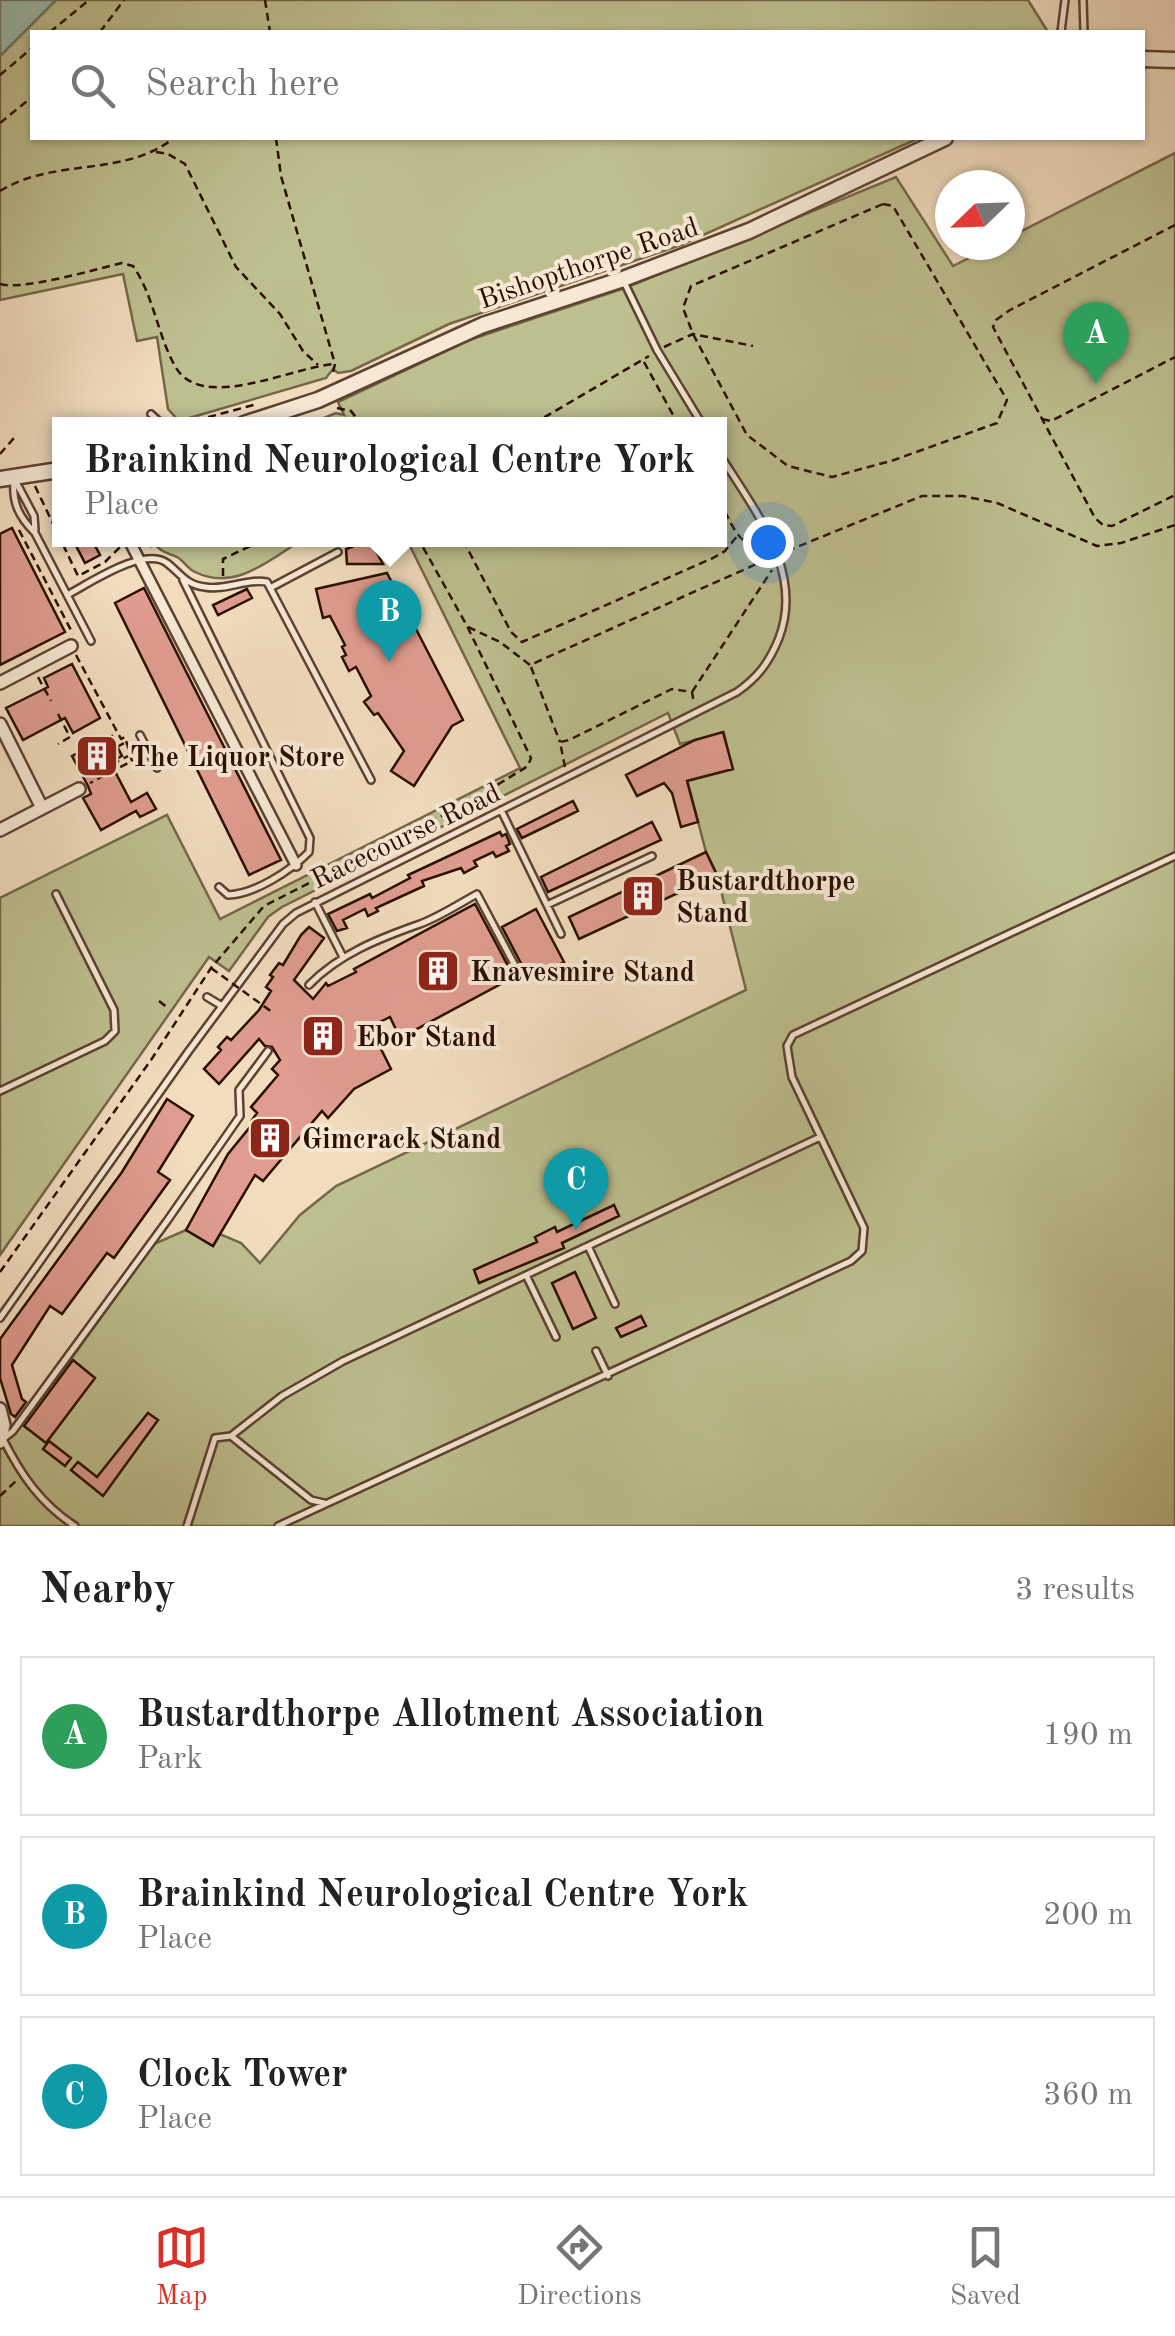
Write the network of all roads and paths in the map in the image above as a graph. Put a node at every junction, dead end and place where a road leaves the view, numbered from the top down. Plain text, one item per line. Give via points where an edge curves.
1 (89, 0) edge
2 (124, 0) edge
3 (265, 0) edge
4 (1064, 0) edge
5 (1083, 0) edge
6 (52, 30) edge
7 (102, 30) edge
8 (270, 30) edge
9 (1061, 30) edge
10 (1084, 30) edge
11 (30, 50) edge
12 (1145, 59) edge
13 (1175, 60) edge
14 (0, 75) edge
15 (30, 99) edge
16 (0, 122) edge
17 (171, 140) edge
18 (276, 140) edge
19 (941, 140) edge
20 (156, 152) junction
21 (0, 191) edge
22 (1175, 225) edge
23 (623, 280) junction
24 (0, 284) edge
25 (693, 334) junction
26 (754, 346) dead end
27 (657, 350) junction
28 (1175, 357) edge
29 (643, 361) junction
30 (335, 364) junction
31 (319, 366) junction
32 (340, 390) junction
33 (318, 400) junction
34 (151, 414) dead end
35 (154, 417) edge
36 (266, 417) edge
37 (354, 417) edge
38 (545, 417) edge
39 (674, 417) edge
40 (698, 417) edge
41 (1041, 418) junction
42 (14, 438) dead end
43 (0, 454) edge
44 (727, 467) edge
45 (52, 471) edge
46 (33, 474) junction
47 (7, 478) edge
48 (1175, 495) edge
49 (727, 515) edge
50 (16, 525) dead end
51 (1175, 525) edge
52 (52, 526) edge
53 (35, 532) junction
54 (738, 535) junction
55 (772, 543) junction
56 (63, 547) edge
57 (120, 547) edge
58 (133, 547) edge
59 (248, 547) edge
60 (423, 547) edge
61 (468, 547) edge
62 (338, 552) dead end
63 (778, 554) junction
64 (139, 559) junction
65 (783, 570) junction
66 (182, 580) junction
67 (272, 587) junction
68 (224, 588) junction
69 (67, 595) junction
70 (467, 626) junction
71 (90, 641) dead end
72 (522, 642) junction
73 (71, 646) junction
74 (517, 654) junction
75 (530, 665) junction
76 (32, 666) junction
77 (0, 683) edge
78 (692, 692) junction
79 (51, 701) dead end
80 (694, 710) junction
81 (58, 714) dead end
82 (0, 724) edge
83 (140, 735) dead end
84 (128, 742) junction
85 (560, 742) junction
86 (58, 744) dead end
87 (117, 747) dead end
88 (130, 756) junction
89 (158, 768) dead end
90 (91, 772) dead end
91 (566, 778) junction
92 (371, 780) dead end
93 (80, 788) joint
94 (42, 808) junction
95 (453, 809) junction
96 (501, 810) junction
97 (463, 829) junction
98 (0, 830) edge
99 (652, 856) dead end
100 (1175, 856) edge
101 (296, 865) junction
102 (303, 878) dead end
103 (306, 885) junction
104 (218, 887) dead end
105 (56, 894) dead end
106 (315, 902) junction
107 (546, 905) junction
108 (561, 934) dead end
109 (343, 957) junction
110 (211, 968) junction
111 (521, 977) dead end
112 (309, 985) dead end
113 (207, 997) dead end
114 (158, 1001) dead end
115 (222, 1006) junction
116 (168, 1008) dead end
117 (272, 1012) dead end
118 (268, 1051) dead end
119 (0, 1091) edge
120 (820, 1137) junction
121 (588, 1247) junction
122 (0, 1272) edge
123 (526, 1276) junction
124 (615, 1304) dead end
125 (0, 1318) edge
126 (556, 1337) dead end
127 (596, 1351) dead end
128 (608, 1376) junction
129 (0, 1409) edge
130 (231, 1436) junction
131 (1, 1440) edge
132 (22, 1476) junction
133 (0, 1496) edge
134 (327, 1504) junction
135 (75, 1526) edge
136 (187, 1526) edge
137 (278, 1526) edge

1 - 6 path
2 - 7 path
3 - 8 path
4 - 9 lane
5 - 10 lane
11 - 14 path
12 - 13 street
15 - 16 path
17 - 20 path
18 - 30 path
19 - 23 street, Bishopthorpe Road via 749,231
20 - 21 path via 26,177
20 - 31 path via 185,164 236,267
22 - 41 path via 996,320 996,334
23 - 27 lane
23 - 32 street, Bishopthorpe Road via 484,325
24 - 31 path via 122,263 141,278 176,369 196,385 242,384
25 - 25 path via 683,308 691,286 883,204 893,206 1007,400 996,423 832,477 788,466 748,435
25 - 26 path
25 - 27 path
27 - 29 path
27 - 40 lane
28 - 41 path via 1051,421
29 - 38 path
29 - 39 path
30 - 31 path
30 - 32 path via 332,376
32 - 33 street, Bishopthorpe Road
33 - 36 street, Bishopthorpe Road
33 - 37 path
34 - 35 lane
41 - 48 path via 1104,525 1124,522
42 - 43 path
44 - 55 lane, Racecourse Road
45 - 46 street
46 - 47 street
46 - 52 path
47 - 53 lane via 23,522
47 - 53 lane via 34,516
49 - 54 path
50 - 73 path via 75,638
51 - 63 path via 1098,546 997,503 922,496
53 - 69 lane
54 - 55 path via 756,548
54 - 72 path via 713,558
55 - 63 lane, Racecourse Road
56 - 57 path via 78,576
58 - 64 street
59 - 68 path via 222,559
60 - 70 path
61 - 72 path
62 - 67 lane
63 - 65 lane, Racecourse Road
63 - 75 path
64 - 66 lane via 164,560
64 - 69 lane
64 - 101 street
65 - 78 path via 771,570
65 - 80 lane, Racecourse Road via 785,622 770,661 737,692
66 - 68 lane
66 - 101 lane via 310,838 309,852
67 - 68 lane via 261,581
67 - 92 lane
69 - 71 lane
70 - 74 path
70 - 95 path via 531,758 517,774
72 - 74 path
73 - 76 street
73 - 84 path via 120,739
74 - 75 path
75 - 85 path
76 - 77 street
76 - 79 path
78 - 80 path
78 - 85 path via 672,689
80 - 91 lane, Racecourse Road
81 - 86 path via 70,737
82 - 94 street
83 - 89 lane
84 - 87 path
84 - 88 path
85 - 91 path
88 - 90 path
88 - 93 path via 132,761
91 - 96 lane, Racecourse Road
93 - 94 street
94 - 98 street
95 - 97 path
95 - 103 path
96 - 97 lane, Racecourse Road
96 - 107 lane
97 - 106 lane, Racecourse Road
99 - 107 lane
100 - 120 lane via 793,1035 787,1061
101 - 104 lane via 238,894
102 - 103 path
103 - 110 path via 264,906
105 - 119 lane via 114,1010 115,1031
106 - 109 lane
106 - 115 lane, Racecourse Road via 283,924
107 - 108 lane
109 - 111 lane via 477,894
109 - 112 lane
110 - 117 path, bridge
110 - 122 path
113 - 115 lane
114 - 116 path
115 - 125 lane, Racecourse Road
118 - 131 lane via 239,1090 240,1116
120 - 121 lane
120 - 128 lane via 864,1228 862,1252
121 - 123 lane
121 - 124 lane
123 - 126 lane
123 - 130 lane via 343,1361
127 - 128 lane
128 - 134 lane
129 - 131 street
130 - 134 lane via 311,1500
130 - 136 lane via 216,1438
131 - 132 lane
132 - 133 path
132 - 135 lane
134 - 137 lane

